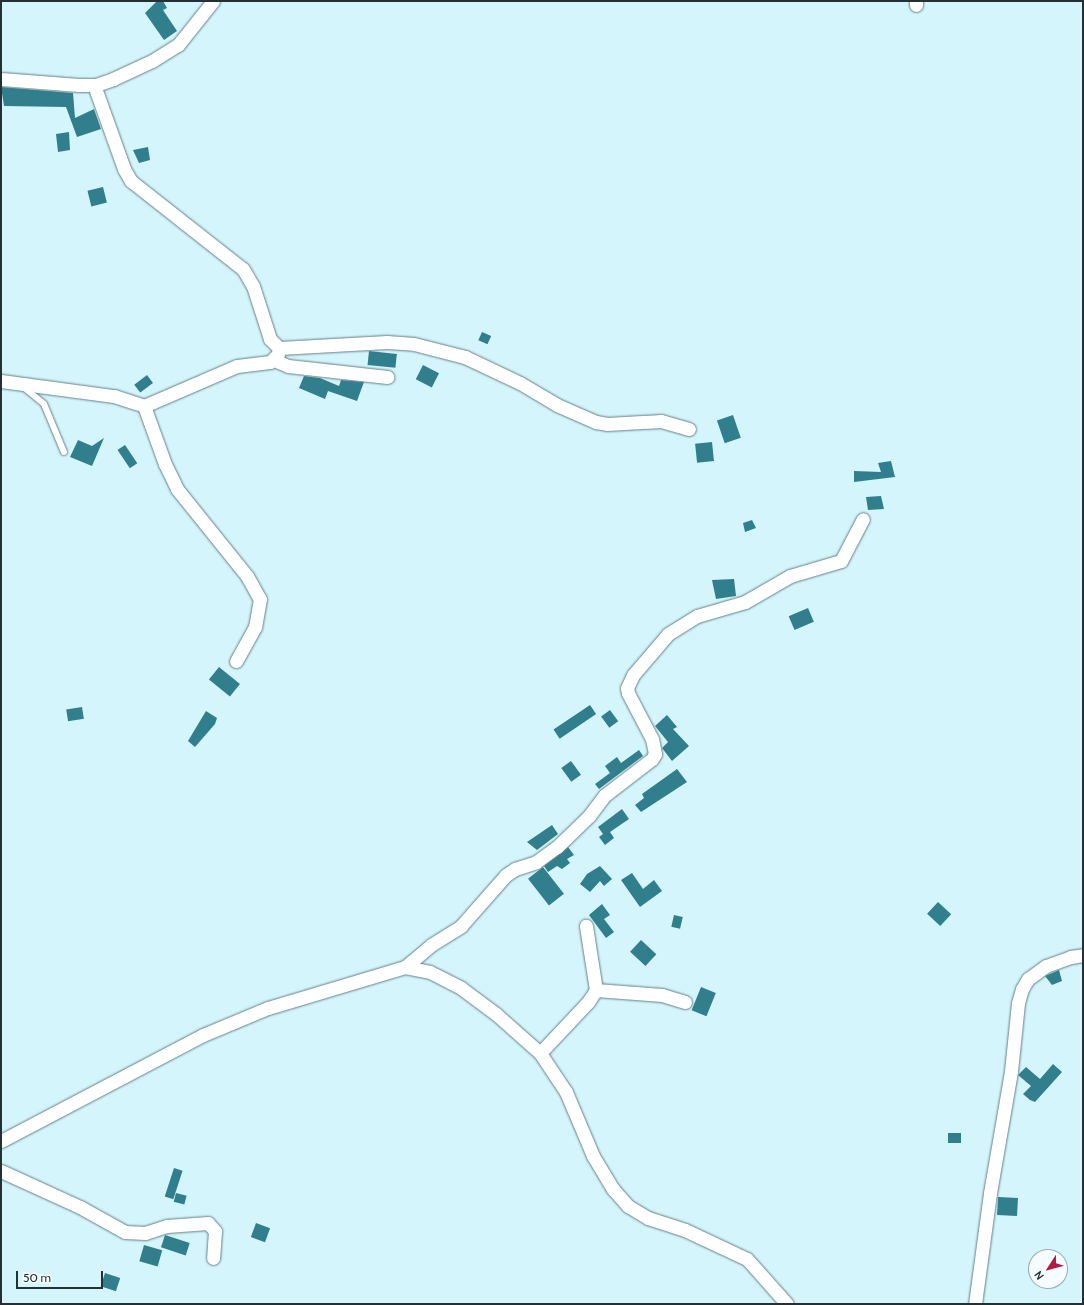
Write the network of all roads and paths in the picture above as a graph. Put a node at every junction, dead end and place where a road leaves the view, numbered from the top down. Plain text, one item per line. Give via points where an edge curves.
1 (213, 1) edge
2 (1, 79) edge
3 (94, 85) junction
4 (277, 354) junction
5 (387, 378) dead end
6 (1, 380) edge
7 (21, 382) junction
8 (144, 406) junction
9 (689, 429) dead end
10 (64, 452) dead end
11 (862, 518) dead end
12 (236, 661) dead end
13 (586, 926) dead end
14 (1083, 955) edge
15 (405, 967) junction
16 (596, 990) junction
17 (685, 1002) dead end
18 (540, 1053) junction
19 (1, 1141) edge
20 (1, 1171) edge
21 (213, 1258) dead end
22 (787, 1304) edge
23 (975, 1304) edge

1 - 3 street via 178,45 127,74
2 - 3 street
3 - 4 street via 120,160 131,181 243,269 253,286
4 - 5 street via 288,366
4 - 8 street via 260,364 237,366
4 - 9 street via 387,342 414,344 464,357 596,422 607,424 661,421
6 - 7 street
7 - 8 street via 114,396
7 - 10 lane via 48,412
8 - 12 street via 177,489 247,576 260,599 255,626
11 - 15 street via 841,561 790,576 745,602 698,616 668,634 633,675 627,688 652,739 655,754 652,759 605,795 589,816 557,847 536,862 515,869 506,876 461,926
13 - 16 street
14 - 23 street via 1046,966 1028,979 1022,989
15 - 18 street via 430,972 461,988 496,1014
15 - 19 street via 268,1008 203,1035
16 - 17 street via 662,995
16 - 18 street
18 - 22 street via 566,1092 594,1156 613,1188 628,1206 648,1218 685,1230 747,1259
20 - 21 street via 80,1207 125,1232 145,1233 167,1226 208,1222 215,1231

